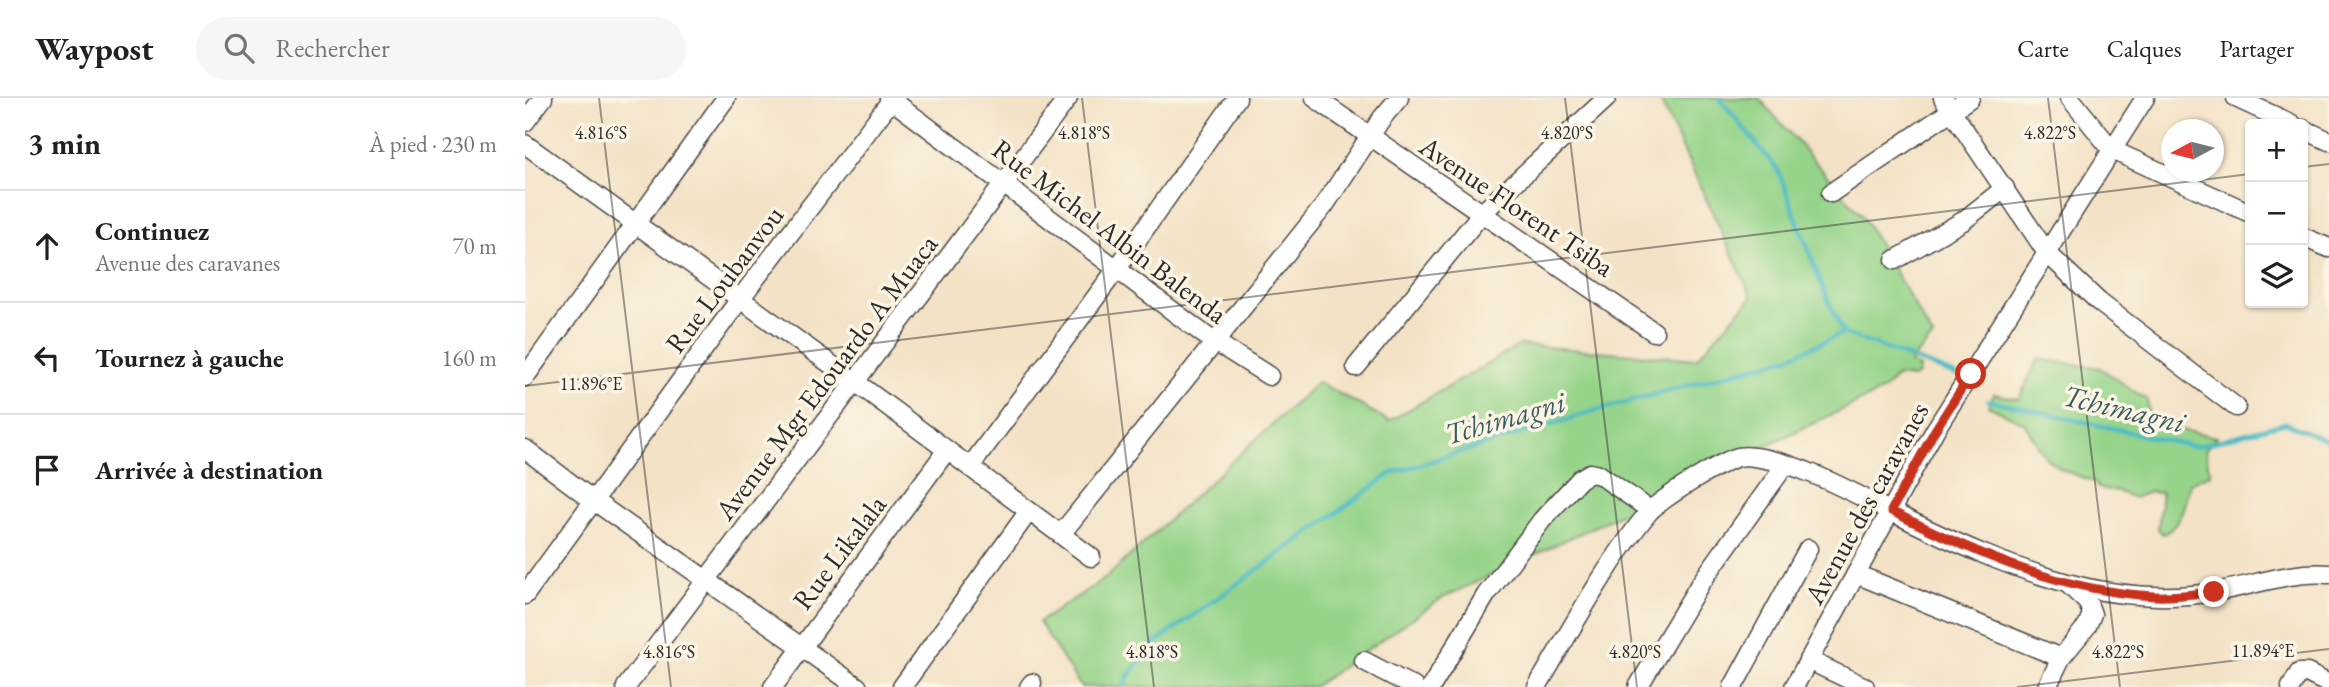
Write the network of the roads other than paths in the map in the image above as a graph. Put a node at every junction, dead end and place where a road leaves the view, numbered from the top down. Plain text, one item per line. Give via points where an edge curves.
1 (543, 98) edge
2 (726, 98) edge
3 (1068, 98) edge
4 (1237, 98) edge
5 (1315, 98) edge
6 (1399, 98) edge
7 (1607, 98) edge
8 (1970, 98) edge
9 (2070, 98) edge
10 (2145, 98) edge
11 (2236, 98) edge
12 (891, 99) edge
13 (1947, 104) edge
14 (2281, 119) edge
15 (525, 122) edge
16 (2308, 131) edge
17 (1371, 137) junction
18 (2329, 141) edge
19 (525, 144) edge
20 (2112, 149) junction
21 (1003, 184) junction
22 (2005, 188) junction
23 (1831, 192) dead end
24 (2245, 211) edge
25 (1482, 213) junction
26 (635, 224) junction
27 (2308, 239) edge
28 (2329, 248) edge
29 (2047, 253) junction
30 (1895, 260) dead end
31 (1116, 270) junction
32 (740, 299) junction
33 (1654, 332) dead end
34 (1213, 341) junction
35 (1356, 367) dead end
36 (1269, 376) dead end
37 (525, 377) edge
38 (854, 381) junction
39 (2236, 407) dead end
40 (525, 449) edge
41 (947, 450) junction
42 (1786, 465) junction
43 (970, 467) junction
44 (594, 501) junction
45 (1650, 510) junction
46 (1029, 511) junction
47 (1891, 511) junction
48 (1061, 534) junction
49 (1808, 549) dead end
50 (1091, 557) dead end
51 (2329, 574) edge
52 (1856, 575) junction
53 (706, 581) junction
54 (2068, 584) junction
55 (525, 595) edge
56 (801, 647) junction
57 (2061, 658) junction
58 (1808, 660) junction
59 (1364, 661) dead end
60 (2329, 684) edge
61 (1438, 685) edge
62 (626, 687) edge
63 (773, 687) edge
64 (858, 687) edge
65 (902, 687) edge
66 (1414, 687) edge
67 (1537, 687) edge
68 (1638, 687) edge
69 (1733, 687) edge
70 (1794, 687) edge
71 (1865, 687) edge
72 (2047, 687) edge
73 (2291, 687) edge

1 - 15 street
2 - 26 street
3 - 21 street, Avenue Mgr Edouardo A Muaca
4 - 31 street
5 - 17 street, Avenue Florent Tsiba
6 - 17 street
7 - 25 street
8 - 13 street
9 - 20 street
10 - 20 street, Avenue des caravanes
11 - 14 street
12 - 21 street, Rue Michel Albin Balenda
12 - 32 street, Rue Loubanvou
13 - 22 street
13 - 23 street
16 - 18 street
17 - 25 street, Avenue Florent Tsiba
17 - 34 street via 1324,206
19 - 26 street
20 - 24 street
20 - 29 street, Avenue des caravanes
21 - 31 street, Rue Michel Albin Balenda
21 - 38 street, Avenue Mgr Edouardo A Muaca
22 - 29 street
22 - 30 street via 1963,221
25 - 33 street, Avenue Florent Tsiba
25 - 35 street
26 - 32 street
26 - 37 street
27 - 28 street
29 - 39 street via 2099,302
29 - 47 street, Avenue des caravanes via 1935,430
31 - 34 street, Rue Michel Albin Balenda
31 - 43 street
32 - 38 street
32 - 44 street, Rue Loubanvou
34 - 36 street, Rue Michel Albin Balenda
34 - 48 street
38 - 41 street
38 - 53 street, Avenue Mgr Edouardo A Muaca
40 - 44 street
41 - 43 street
41 - 56 street, Rue Likalala
42 - 45 street via 1739,457
42 - 47 street
42 - 68 street via 1700,584
43 - 46 street
44 - 53 street
44 - 55 street, Rue Loubanvou
45 - 61 street via 1601,475 1590,473 1580,479 1542,520 1486,595
45 - 67 street via 1590,597
46 - 48 street
46 - 65 street
47 - 52 street, Avenue des caravanes
47 - 54 street via 1968,549
48 - 50 street
49 - 69 street
51 - 54 street via 2157,597
52 - 57 street
52 - 58 street, Avenue des caravanes
53 - 56 street
53 - 62 street, Avenue Mgr Edouardo A Muaca
54 - 57 street via 2088,603 2092,614
56 - 63 street, Rue Likalala
56 - 64 street
57 - 72 street
58 - 70 street, Avenue des caravanes
58 - 71 street
59 - 66 street
60 - 73 street via 2299,673

